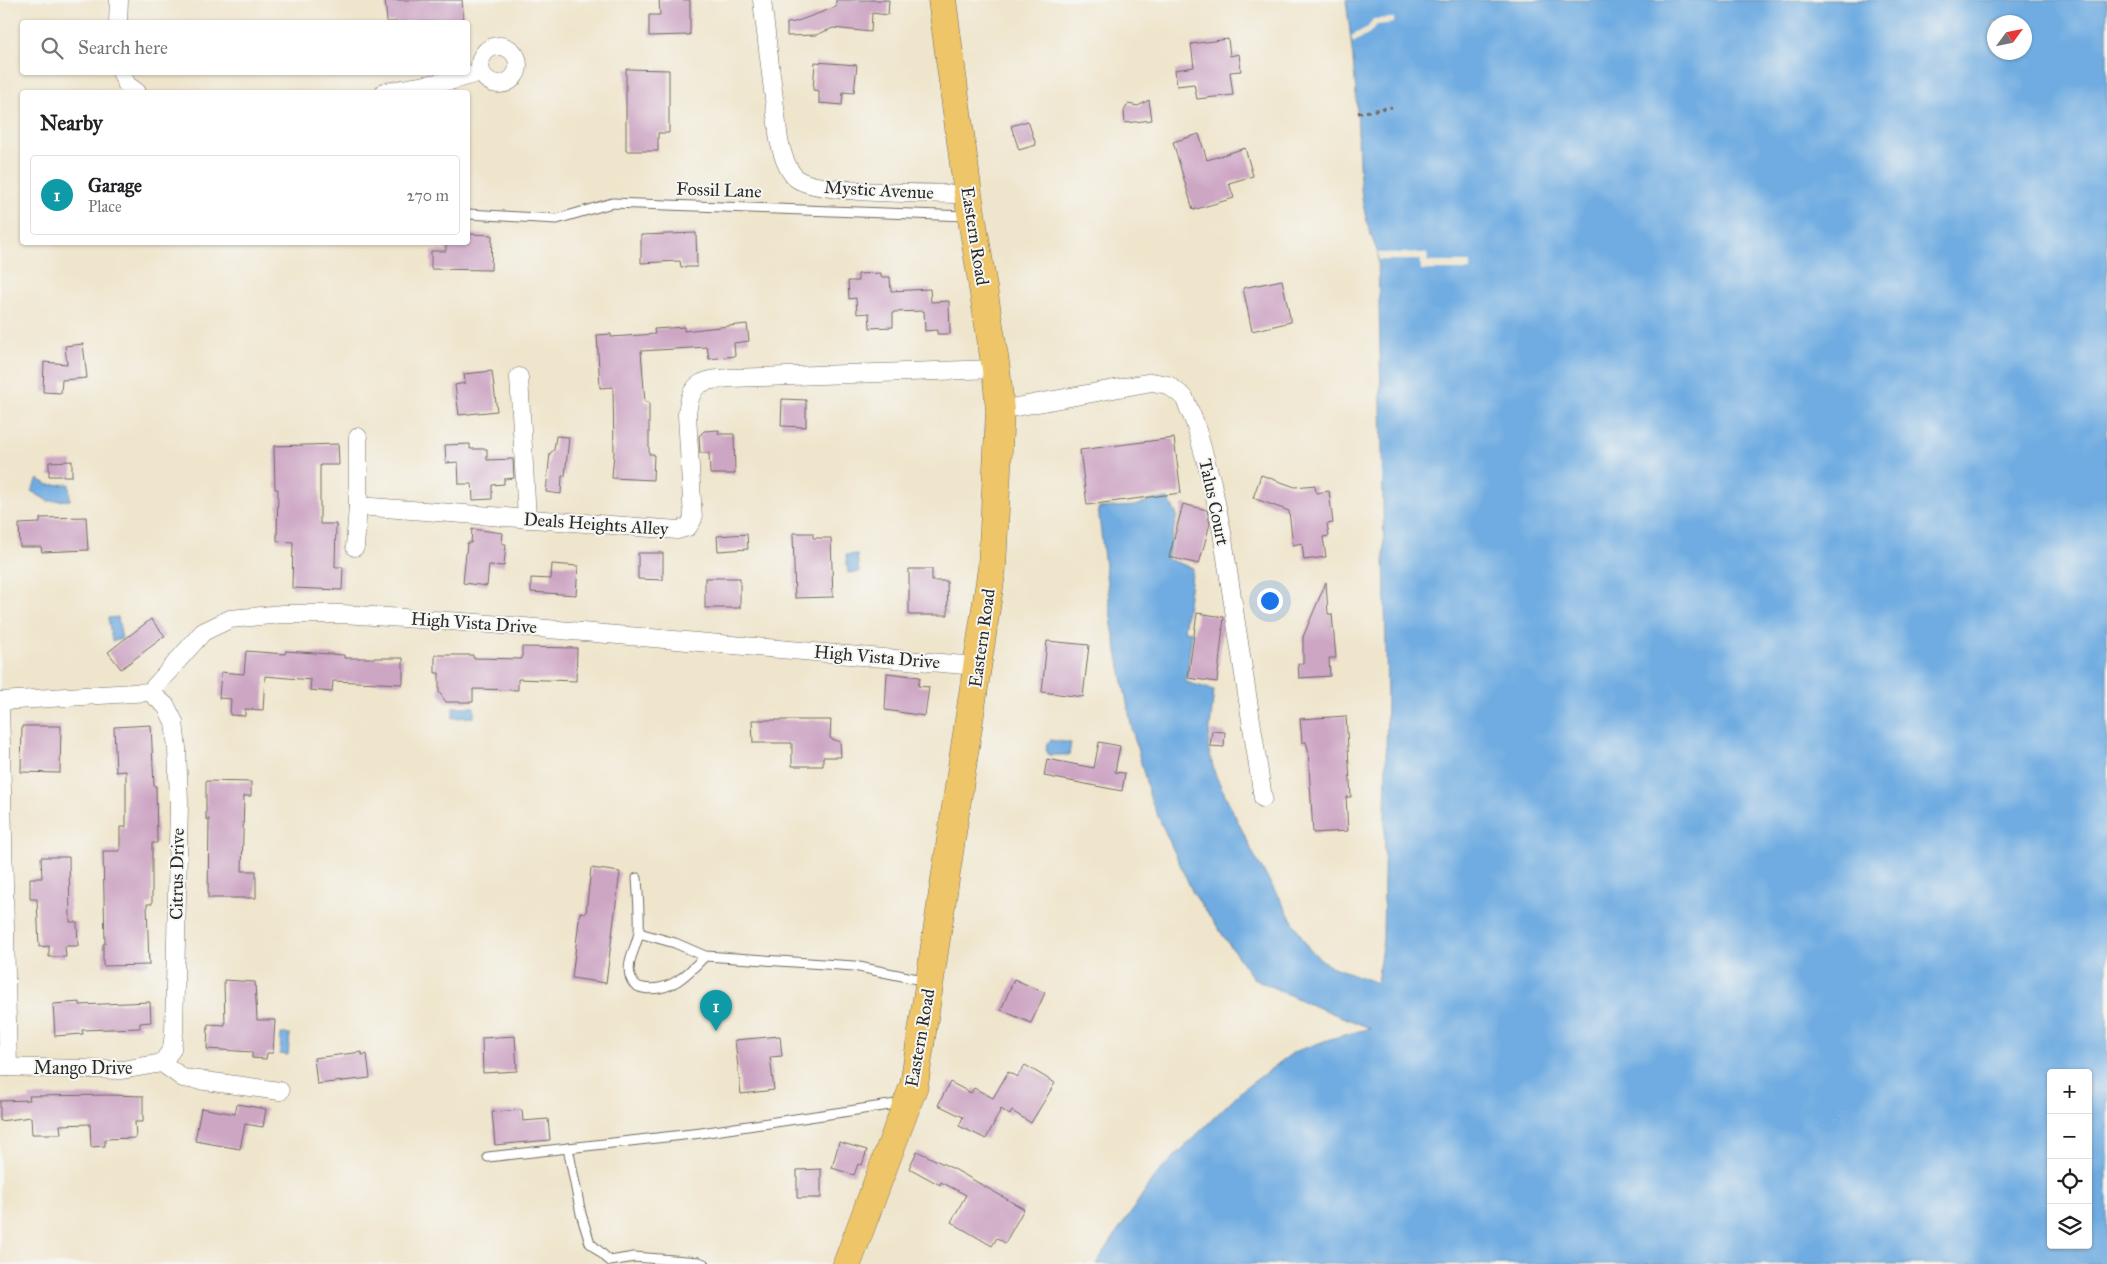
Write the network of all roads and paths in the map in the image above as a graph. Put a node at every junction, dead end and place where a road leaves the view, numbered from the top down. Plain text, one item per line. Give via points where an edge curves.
1 (119, 0) edge
2 (762, 0) edge
3 (942, 0) edge
4 (118, 20) edge
5 (481, 72) dead end
6 (122, 75) edge
7 (135, 90) edge
8 (396, 90) edge
9 (1392, 107) dead end
10 (1358, 113) dead end
11 (970, 205) junction
12 (470, 214) edge
13 (996, 369) junction
14 (519, 377) dead end
15 (1000, 410) junction
16 (358, 437) dead end
17 (358, 506) junction
18 (527, 519) junction
19 (355, 547) dead end
20 (976, 666) junction
21 (150, 692) junction
22 (0, 701) edge
23 (1264, 798) dead end
24 (637, 878) dead end
25 (639, 933) junction
26 (705, 956) junction
27 (930, 982) junction
28 (162, 1064) junction
29 (4, 1067) edge
30 (280, 1091) dead end
31 (908, 1102) junction
32 (568, 1148) junction
33 (488, 1157) dead end
34 (704, 1264) edge
35 (847, 1264) edge

1 - 4 street
2 - 11 street, Mystic Avenue via 779,140 796,178 808,186
3 - 11 highway, Eastern Road
5 - 8 street
6 - 7 street via 127,85
9 - 10 path
11 - 12 lane, Fossil Lane via 612,203 557,219
11 - 13 highway, Eastern Road
13 - 15 highway, Eastern Road
13 - 18 street, Deals Heights Alley via 714,379 697,385 688,398 693,519 688,526 678,530
14 - 18 street
15 - 20 highway, Eastern Road via 992,568
15 - 23 street, Talus Court via 1152,382 1168,385 1184,397 1195,423 1222,532
16 - 17 street
17 - 18 street, Deals Heights Alley
17 - 19 street
20 - 21 street, High Vista Drive via 478,623 343,614 282,614 230,619 202,632
20 - 27 highway, Eastern Road
21 - 22 street
21 - 28 street, Citrus Drive via 166,706 174,722 177,758 174,1032 172,1049
22 - 29 street
24 - 25 lane
25 - 26 lane
25 - 26 lane via 629,967 630,978 640,988 666,987 686,976
26 - 27 lane via 854,966
27 - 31 highway, Eastern Road via 914,1085
28 - 29 street, Mango Drive via 122,1070
28 - 30 street via 183,1078
31 - 32 lane via 701,1133
31 - 35 highway, Eastern Road
32 - 33 lane
32 - 34 lane via 590,1243 610,1260 634,1257

